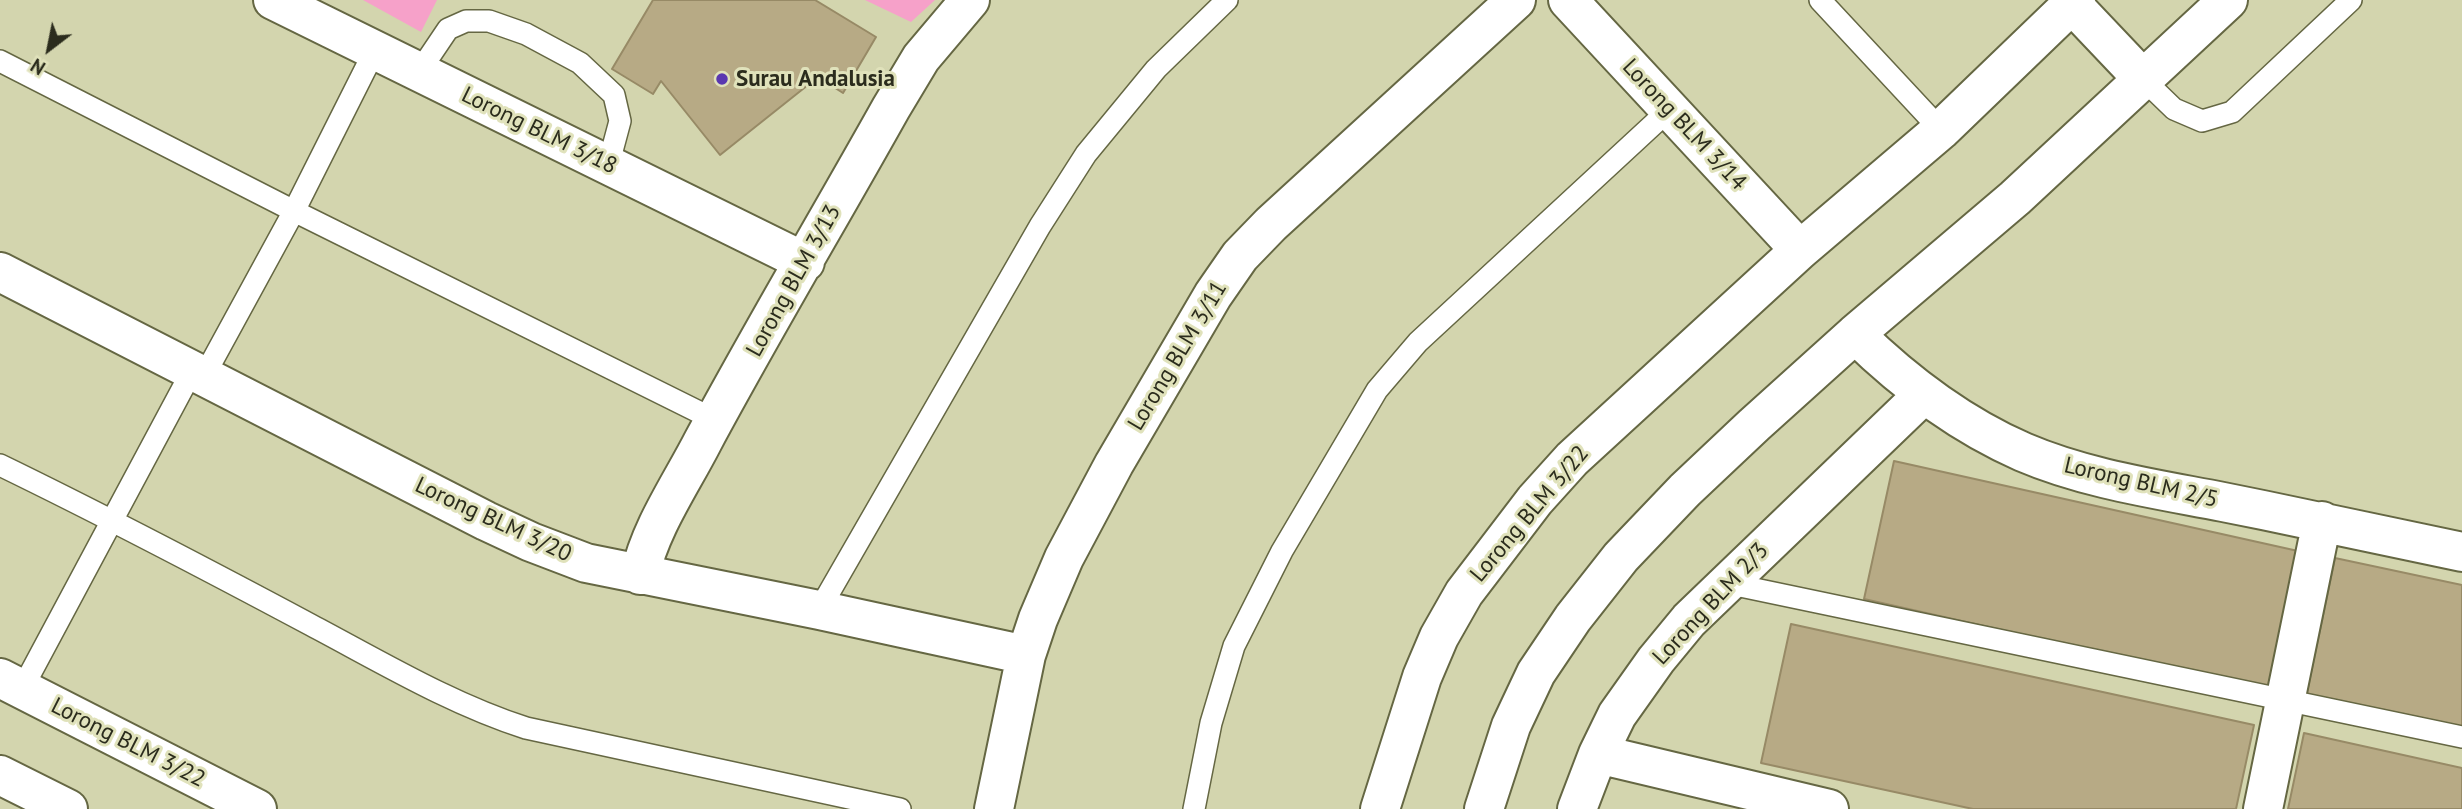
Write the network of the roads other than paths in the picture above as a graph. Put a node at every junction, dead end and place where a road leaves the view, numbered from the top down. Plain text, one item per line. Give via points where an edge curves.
1 (273, 0) edge
2 (970, 0) edge
3 (1227, 0) edge
4 (1516, 0) edge
5 (1568, 0) edge
6 (1820, 0) edge
7 (2228, 0) edge
8 (2351, 0) edge
9 (2072, 1) edge
10 (375, 50) junction
11 (0, 61) edge
12 (419, 72) junction
13 (2143, 79) junction
14 (1670, 109) junction
15 (1941, 130) junction
16 (608, 166) junction
17 (295, 211) junction
18 (1800, 250) junction
19 (804, 262) junction
20 (0, 272) edge
21 (1855, 334) junction
22 (198, 373) junction
23 (1924, 394) junction
24 (715, 420) junction
25 (0, 465) edge
26 (112, 519) junction
27 (2322, 521) junction
28 (2462, 552) edge
29 (640, 575) junction
30 (1726, 583) junction
31 (819, 610) junction
32 (1026, 655) junction
33 (11, 684) edge
34 (2284, 702) junction
35 (2462, 737) edge
36 (1598, 754) junction
37 (0, 775) edge
38 (68, 809) edge
39 (257, 809) edge
40 (900, 809) edge
41 (994, 809) edge
42 (1194, 809) edge
43 (1380, 809) edge
44 (1484, 809) edge
45 (1577, 809) edge
46 (1829, 809) edge
47 (2263, 809) edge

1 - 10 street, Lorong BLM 3/18
2 - 19 street, Lorong BLM 3/13 via 921,58
3 - 31 lane via 1156,69 1086,154
4 - 32 street, Lorong BLM 3/11 via 1240,256 1213,295 1064,558
5 - 14 street, Lorong BLM 3/14
6 - 15 lane
7 - 13 street
8 - 13 lane via 2232,112 2202,121 2174,109
9 - 13 street
9 - 15 street, Lorong BLM 3/22
10 - 12 street, Lorong BLM 3/18
10 - 17 lane
11 - 17 lane
12 - 16 street, Lorong BLM 3/18
12 - 16 lane via 448,29 466,21 489,21 526,34 580,63 614,95 620,121
13 - 21 street via 2015,198
14 - 18 street, Lorong BLM 3/14
14 - 42 lane via 1418,342 1377,390 1282,551 1234,646
15 - 18 street, Lorong BLM 3/22
16 - 19 street, Lorong BLM 3/18
17 - 22 lane
17 - 24 lane
18 - 43 street, Lorong BLM 3/22 via 1572,459 1488,561 1464,593 1422,677
19 - 24 street, Lorong BLM 3/13
20 - 22 street, Lorong BLM 3/20
21 - 23 street, Lorong BLM 2/5
21 - 44 street via 1685,490 1573,618 1536,673 1516,715
22 - 26 lane
22 - 29 street, Lorong BLM 3/20 via 531,542 586,563
23 - 27 street, Lorong BLM 2/5 via 1968,424 2069,468
23 - 30 street, Lorong BLM 2/3
24 - 29 street, Lorong BLM 3/13 via 655,532
25 - 26 lane
26 - 33 lane
26 - 40 lane via 500,720
27 - 28 street, Lorong BLM 2/5
27 - 34 street
29 - 31 street, Lorong BLM 3/20
30 - 34 lane
30 - 36 street, Lorong BLM 2/3 via 1656,660 1617,715
31 - 32 street, Lorong BLM 3/20
32 - 41 street, Lorong BLM 3/11
33 - 39 street, Lorong BLM 3/22
34 - 35 lane
34 - 47 street
36 - 45 street, Lorong BLM 2/3
36 - 46 street
37 - 38 street

